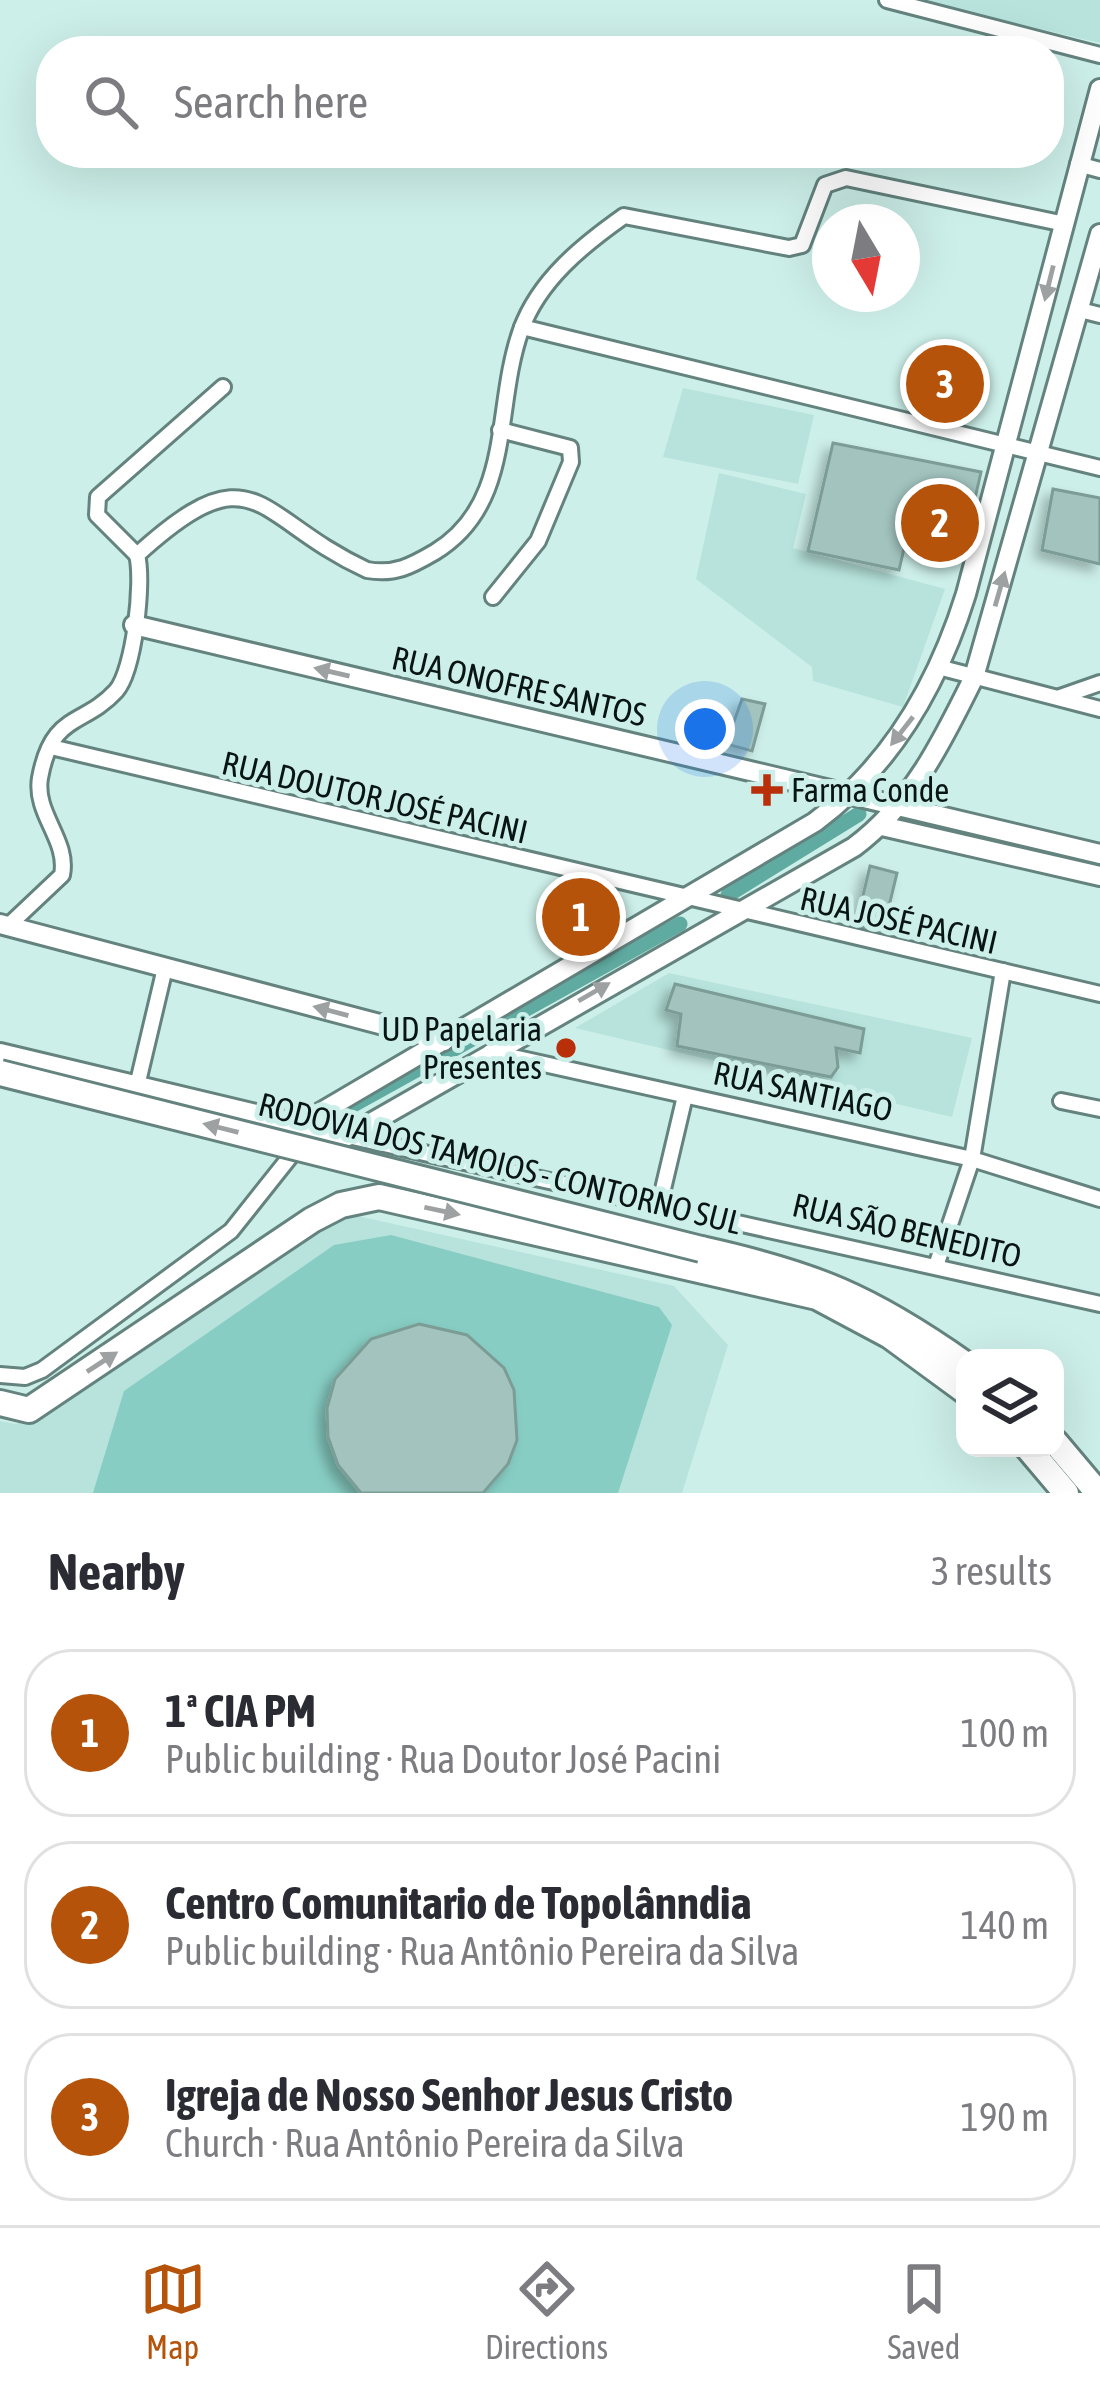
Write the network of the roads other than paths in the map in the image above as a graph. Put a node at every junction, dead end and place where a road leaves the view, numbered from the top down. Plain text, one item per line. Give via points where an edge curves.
1 (887, 0) edge
2 (1026, 36) edge
3 (1064, 46) edge
4 (1100, 55) edge
5 (1100, 89) edge
6 (1078, 164) junction
7 (1100, 170) edge
8 (1064, 224) junction
9 (1100, 233) edge
10 (1079, 310) junction
11 (1100, 315) edge
12 (521, 327) junction
13 (223, 387) dead end
14 (500, 430) junction
15 (1007, 446) junction
16 (1038, 454) junction
17 (1100, 468) edge
18 (136, 555) junction
19 (493, 597) dead end
20 (134, 625) junction
21 (942, 668) junction
22 (974, 677) junction
23 (1100, 683) edge
24 (1058, 697) junction
25 (1100, 709) edge
26 (51, 747) junction
27 (852, 795) junction
28 (900, 806) junction
29 (882, 826) junction
30 (1100, 854) edge
31 (1100, 876) edge
32 (686, 899) junction
33 (738, 910) junction
34 (4, 925) edge
35 (165, 968) junction
36 (1003, 971) junction
37 (1100, 994) edge
38 (444, 1041) junction
39 (490, 1052) junction
40 (0, 1053) edge
41 (0, 1072) edge
42 (136, 1086) junction
43 (685, 1096) junction
44 (1061, 1101) dead end
45 (1100, 1109) edge
46 (307, 1125) junction
47 (348, 1136) junction
48 (972, 1160) junction
49 (1100, 1199) edge
50 (659, 1206) junction
51 (936, 1266) junction
52 (1100, 1304) edge
53 (956, 1358) edge
54 (0, 1375) edge
55 (956, 1384) edge
56 (0, 1403) edge
57 (1064, 1452) edge
58 (1036, 1457) edge
59 (1066, 1493) edge
60 (1099, 1493) edge

1 - 2 street
3 - 4 street
5 - 6 street
6 - 7 street
6 - 8 street
8 - 12 street via 846,178 826,184 809,236 789,248 624,216 577,250
8 -> 15 street
9 - 10 street
10 - 11 street
10 - 16 street
12 - 14 street
12 - 15 street
13 - 18 street via 98,497 97,515
14 - 18 street via 479,515 445,545 390,574 346,560 245,496 216,497
14 - 19 street via 559,442 571,462 538,541
15 - 16 street
15 - 21 street
16 - 17 street
22 -> 16 street
18 - 20 street
20 - 26 street via 116,692 62,724
27 -> 20 street, RUA ONOFRE SANTOS
21 - 22 street
21 -> 27 street
22 - 24 street
22 - 28 street
23 - 24 street
24 - 25 street
26 - 32 street, RUA DOUTOR JOSÉ PACINI
26 - 34 street via 40,795 62,875
27 - 28 street, RUA ONOFRE SANTOS
27 - 32 street
28 - 29 street
28 - 30 street, RUA ONOFRE SANTOS
29 - 31 street
29 - 33 street
32 - 33 street, RUA JOSÉ PACINI
32 - 38 street
33 - 36 street, RUA JOSÉ PACINI
39 -> 33 street
34 - 35 street
38 -> 35 street
35 - 42 street
36 - 37 street, RUA JOSÉ PACINI
36 - 48 street
38 - 46 street
39 - 43 street, RUA SANTIAGO
39 - 47 street
40 - 42 street, RUA SÃO BENEDITO
53 -> 41 highway, RODOVIA DOS TAMOIOS - CONTORNO SUL, bridge via 903,1321 799,1272
42 - 46 street, RUA SÃO BENEDITO
43 - 48 street, RUA SANTIAGO
43 - 50 street
44 - 45 street
46 - 47 street, RUA SÃO BENEDITO
46 - 54 street via 231,1231 42,1370
47 - 50 street, RUA SÃO BENEDITO
48 - 49 street, RUA SANTIAGO
48 - 51 street
50 - 51 street, RUA SÃO BENEDITO
51 - 52 street, RUA SÃO BENEDITO
56 -> 55 highway, RODOVIA DOS TAMOIOS - CONTORNO SUL via 29,1410 312,1220 379,1197 818,1297
57 - 60 highway
58 - 59 highway

